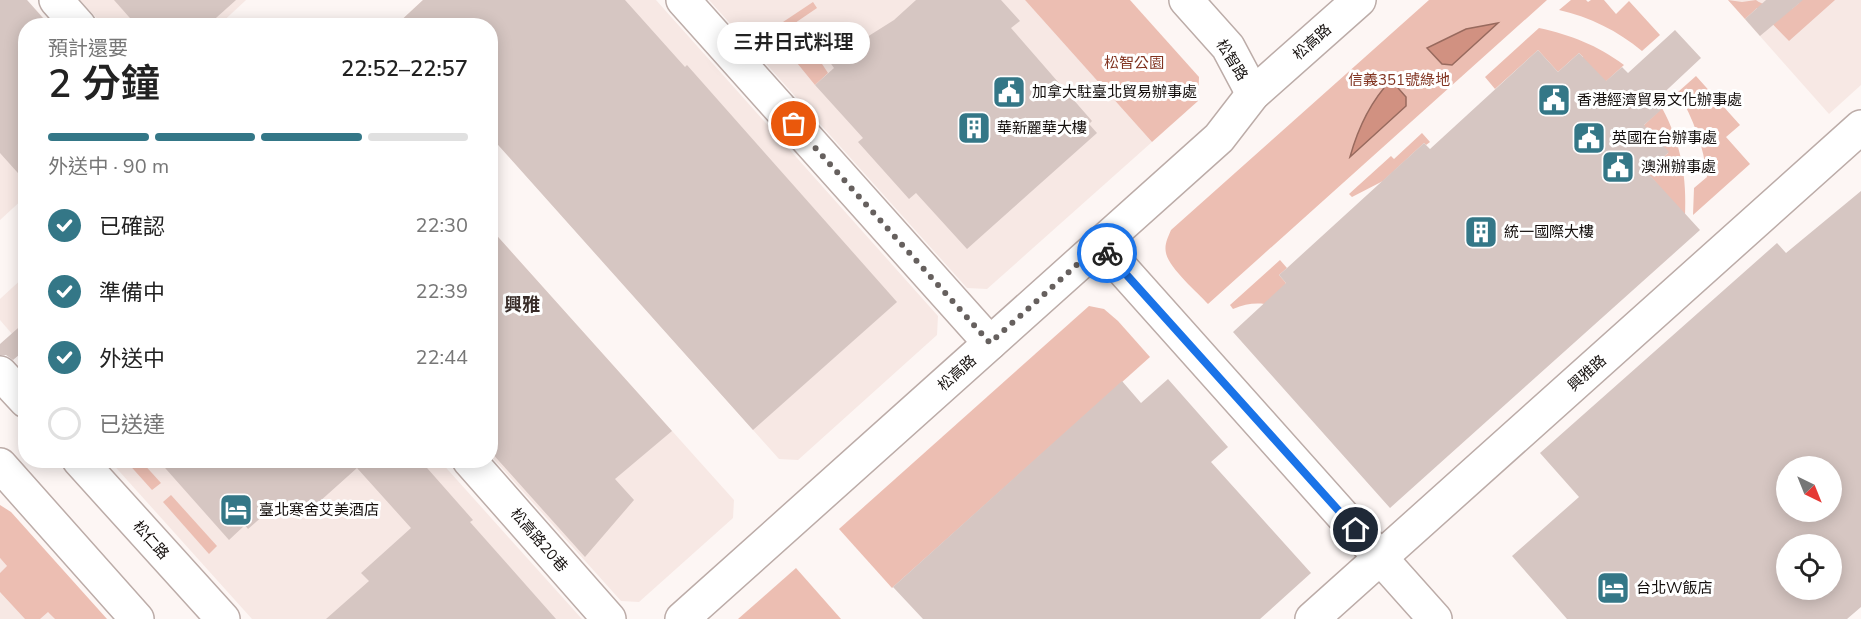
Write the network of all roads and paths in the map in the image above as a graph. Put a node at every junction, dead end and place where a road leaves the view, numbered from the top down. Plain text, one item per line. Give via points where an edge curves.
1 (56, 0) edge
2 (683, 0) edge
3 (1186, 0) edge
4 (1359, 0) edge
5 (72, 18) edge
6 (1253, 94) junction
7 (1861, 127) edge
8 (1100, 244) junction
9 (990, 343) junction
10 (0, 373) edge
11 (18, 392) edge
12 (0, 465) edge
13 (86, 468) edge
14 (476, 468) edge
15 (1380, 558) junction
16 (137, 619) edge
17 (223, 619) edge
18 (609, 619) edge
19 (682, 619) edge
20 (1312, 619) edge
21 (1435, 619) edge

1 - 5 street
2 - 9 street
3 - 6 street, 松智路 via 1228,47
4 - 6 street, 松高路
6 - 8 street, 松高路 via 1219,138
7 - 15 street, 興雅路
8 - 9 street, 松高路
8 - 15 street
9 - 19 street, 松高路
10 - 11 street
12 - 16 street
13 - 17 street, 松仁路
14 - 18 street, 松高路20巷
15 - 20 street, 興雅路
15 - 21 street

